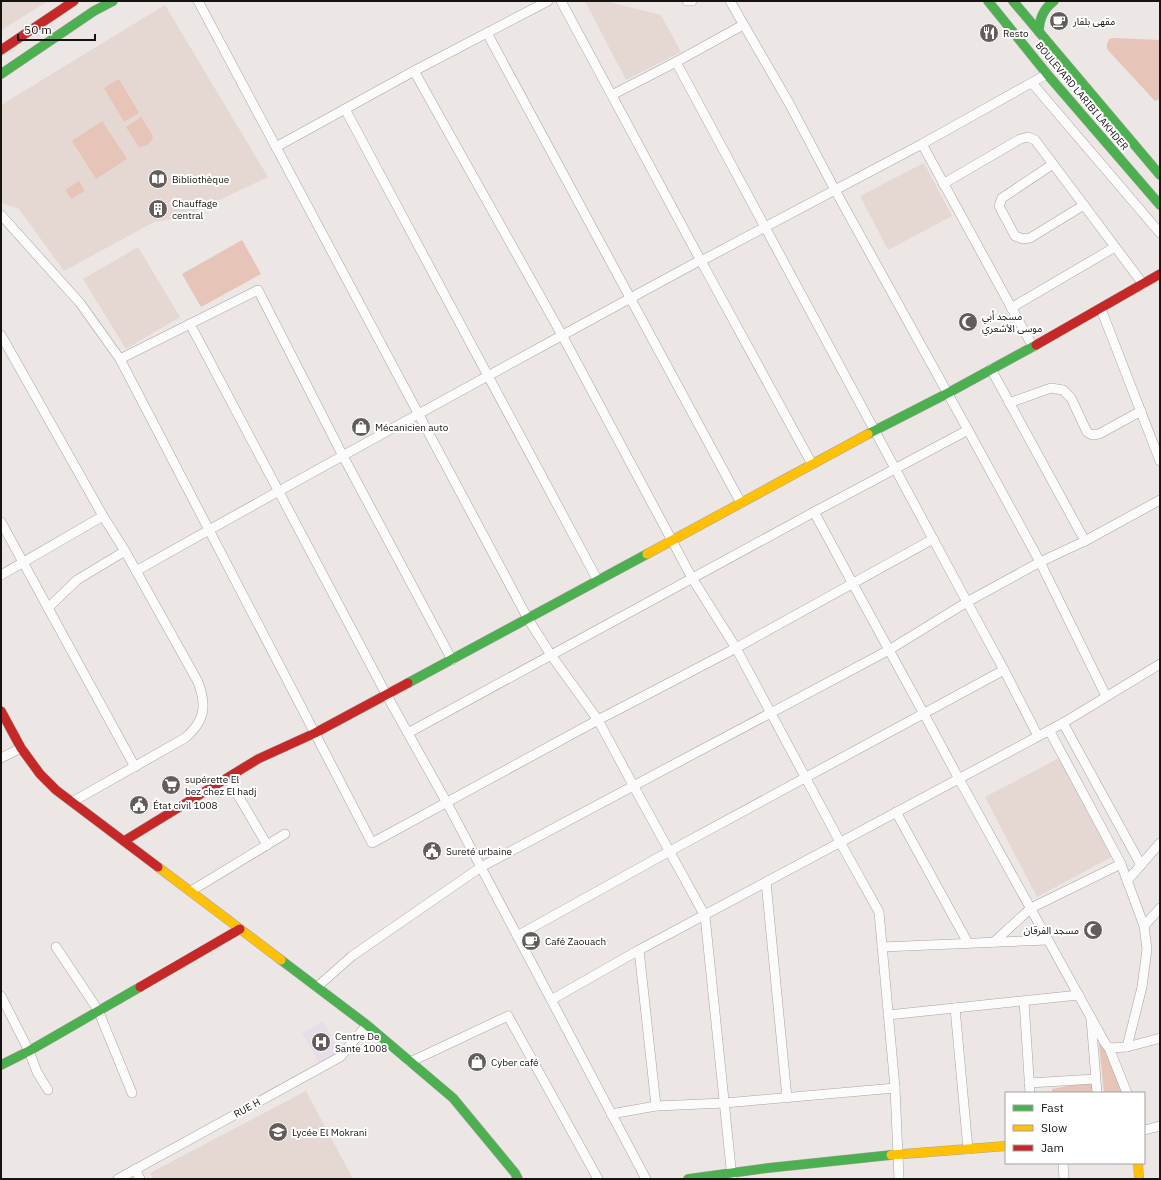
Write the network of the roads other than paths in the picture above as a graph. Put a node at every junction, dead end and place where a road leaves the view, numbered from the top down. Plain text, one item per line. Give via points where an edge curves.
1 (74, 1) edge
2 (112, 1) edge
3 (198, 1) edge
4 (548, 1) edge
5 (562, 1) edge
6 (687, 1) edge
7 (692, 1) edge
8 (730, 1) edge
9 (988, 1) edge
10 (1013, 1) edge
11 (1054, 1) edge
12 (743, 25) junction
13 (1039, 32) junction
14 (487, 33) junction
15 (1, 50) edge
16 (676, 62) junction
17 (414, 71) junction
18 (1, 74) edge
19 (1047, 74) junction
20 (1032, 83) junction
21 (612, 95) junction
22 (345, 109) junction
23 (922, 144) junction
24 (276, 147) junction
25 (1053, 164) junction
26 (1160, 175) edge
27 (943, 184) junction
28 (835, 190) junction
29 (1084, 205) junction
30 (1160, 205) edge
31 (1, 215) edge
32 (765, 227) junction
33 (1160, 233) edge
34 (1115, 247) junction
35 (701, 261) junction
36 (1160, 274) edge
37 (1143, 284) junction
38 (631, 298) junction
39 (1011, 308) junction
40 (1101, 309) junction
41 (190, 324) junction
42 (1, 335) edge
43 (562, 335) junction
44 (1033, 347) junction
45 (120, 359) junction
46 (991, 369) junction
47 (488, 376) junction
48 (948, 393) junction
49 (1009, 403) junction
50 (1141, 411) junction
51 (418, 413) junction
52 (875, 430) junction
53 (968, 430) junction
54 (344, 456) junction
55 (1160, 461) edge
56 (812, 464) junction
57 (895, 469) junction
58 (278, 492) junction
59 (1160, 500) edge
60 (741, 503) junction
61 (814, 512) junction
62 (103, 516) junction
63 (1, 522) edge
64 (209, 530) junction
65 (933, 539) junction
66 (672, 541) junction
67 (1085, 541) junction
68 (125, 551) junction
69 (23, 562) junction
70 (1040, 562) junction
71 (136, 571) junction
72 (1, 575) edge
73 (692, 578) junction
74 (598, 581) junction
75 (853, 584) junction
76 (967, 602) junction
77 (48, 608) junction
78 (528, 619) junction
79 (736, 648) junction
80 (889, 650) junction
81 (551, 655) junction
82 (452, 660) junction
83 (1159, 666) edge
84 (1004, 670) junction
85 (386, 694) junction
86 (1106, 696) junction
87 (1, 711) edge
88 (771, 713) junction
89 (924, 714) junction
90 (598, 720) junction
91 (1063, 723) junction
92 (1048, 730) junction
93 (315, 733) junction
94 (408, 733) junction
95 (1038, 736) junction
96 (21, 748) junction
97 (1, 758) edge
98 (135, 767) junction
99 (806, 777) junction
100 (228, 778) junction
101 (959, 779) junction
102 (633, 786) junction
103 (72, 802) junction
104 (447, 803) junction
105 (896, 812) junction
106 (285, 834) dead end
107 (124, 841) junction
108 (840, 842) junction
109 (1160, 843) edge
110 (267, 845) junction
111 (670, 851) junction
112 (1121, 864) junction
113 (1141, 865) junction
114 (481, 867) junction
115 (1127, 880) junction
116 (766, 882) junction
117 (191, 891) junction
118 (1031, 908) junction
119 (1160, 908) edge
120 (705, 916) junction
121 (1144, 926) junction
122 (240, 929) junction
123 (517, 936) junction
124 (1048, 940) junction
125 (994, 942) junction
126 (968, 943) junction
127 (882, 947) junction
128 (56, 948) dead end
129 (639, 950) junction
130 (317, 987) junction
131 (1079, 995) junction
132 (1, 996) edge
133 (551, 1000) junction
134 (1024, 1001) junction
135 (955, 1008) junction
136 (98, 1010) junction
137 (888, 1015) junction
138 (1090, 1015) junction
139 (367, 1025) junction
140 (1160, 1038) edge
141 (1127, 1047) junction
142 (1109, 1048) junction
143 (29, 1051) junction
144 (410, 1062) junction
145 (1, 1065) edge
146 (1095, 1079) junction
147 (1029, 1083) junction
148 (895, 1088) junction
149 (48, 1090) dead end
150 (1030, 1092) edge
151 (1097, 1092) edge
152 (1127, 1092) edge
153 (132, 1093) dead end
154 (787, 1098) junction
155 (724, 1103) junction
156 (656, 1106) junction
157 (611, 1114) junction
158 (1160, 1126) edge
159 (1145, 1130) edge
160 (1005, 1146) edge
161 (968, 1149) junction
162 (898, 1154) junction
163 (1063, 1164) edge
164 (1138, 1164) edge
165 (135, 1169) junction
166 (731, 1176) edge
167 (118, 1179) edge
168 (140, 1179) edge
169 (518, 1179) edge
170 (598, 1179) edge
171 (646, 1179) edge
172 (688, 1179) edge
173 (899, 1179) edge
174 (1064, 1179) edge
175 (1139, 1179) edge

1 - 15 street
2 - 18 street
3 - 24 street
4 - 14 street
5 - 21 street
6 - 7 street
8 - 12 street
9 - 19 street, BOULEVARD LARIBI LAKHDER
10 - 13 street, BOULEVARD LARIBI LAKHDER
11 - 13 street via 1043,12
12 - 16 street
12 - 28 street via 789,103
13 - 26 street, BOULEVARD LARIBI LAKHDER
14 - 17 street
14 - 38 street
16 - 21 street
16 - 32 street
17 - 22 street
17 - 43 street
19 - 20 street
19 - 30 street, BOULEVARD LARIBI LAKHDER
20 - 23 street
20 - 33 street
21 - 35 street
22 - 24 street
22 - 47 street
23 - 27 street
23 - 28 street
24 - 51 street
25 - 27 street via 1035,140 1028,137 1020,138
25 - 29 street
25 - 29 street via 1002,198 999,206 1015,236 1030,238
27 - 39 street
28 - 32 street
28 - 48 street
29 - 34 street
31 - 45 street via 80,303
32 - 35 street
32 - 52 street
34 - 37 street
34 - 39 street
35 - 38 street
35 - 56 street
36 - 37 street
37 - 40 street
38 - 43 street
38 - 60 street
39 - 44 street
40 - 44 street
40 - 50 street
41 - 45 street
41 - 54 street via 258,290
41 - 58 street
42 - 62 street
43 - 47 street
43 - 66 street
44 - 46 street
45 - 64 street
46 - 48 street
46 - 49 street
47 - 51 street
47 - 74 street
48 - 52 street
48 - 53 street
49 - 50 street via 1050,388 1063,390 1071,398 1087,432 1092,435 1099,434
49 - 67 street
50 - 55 street
51 - 54 street
51 - 78 street
52 - 56 street
52 - 57 street
53 - 57 street
53 - 70 street
54 - 58 street
54 - 82 street
56 - 60 street
57 - 61 street
57 - 65 street
58 - 64 street
58 - 85 street
59 - 67 street
60 - 66 street
61 - 73 street
61 - 75 street
62 - 68 street
62 - 69 street
63 - 69 street
64 - 71 street
64 - 93 street
65 - 75 street
65 - 76 street
66 - 73 street
66 - 74 street
67 - 70 street
68 - 71 street
68 - 77 street via 77,580
69 - 72 street
69 - 77 street
70 - 76 street
70 - 86 street
71 - 98 street via 198,682 204,704 200,719 190,733
73 - 79 street
73 - 81 street
74 - 78 street
75 - 79 street
75 - 80 street
76 - 80 street
76 - 84 street
77 - 98 street
78 - 81 street
78 - 82 street
79 - 88 street
79 - 90 street
80 - 88 street
80 - 89 street
81 - 90 street
81 - 94 street
82 - 85 street
83 - 86 street
84 - 89 street
84 - 95 street
85 - 93 street
85 - 94 street
86 - 91 street
87 - 96 street
88 - 99 street
88 - 102 street
89 - 99 street
89 - 101 street
90 - 102 street
90 - 104 street
91 - 92 street
91 - 113 street
92 - 95 street
92 - 112 street
93 - 100 street via 258,759
93 - 104 street via 372,843
94 - 104 street
95 - 101 street
96 - 97 street
96 - 103 street via 40,774
98 - 103 street
99 - 108 street
99 - 111 street
100 - 107 street
100 - 110 street
101 - 105 street
101 - 118 street
102 - 111 street
102 - 114 street
103 - 107 street
104 - 114 street
105 - 108 street
105 - 126 street
106 - 110 street
107 - 117 street
108 - 116 street
108 - 127 street via 879,912
109 - 113 street
110 - 117 street
111 - 120 street
111 - 123 street
112 - 115 street
112 - 118 street
113 - 115 street
114 - 123 street
114 - 130 street via 352,956
115 - 121 street
116 - 120 street
116 - 154 street
117 - 122 street
118 - 124 street
118 - 125 street
119 - 121 street
120 - 129 street
120 - 155 street
121 - 141 street via 1147,949 1142,987
122 - 130 street
122 - 136 street
123 - 133 street
124 - 125 street
124 - 131 street
125 - 126 street
126 - 127 street
127 - 137 street
128 - 136 street
129 - 133 street
129 - 156 street
130 - 139 street
131 - 134 street
131 - 138 street
132 - 143 street
133 - 157 street
134 - 135 street
134 - 147 street
135 - 137 street
135 - 161 street
136 - 143 street
136 - 153 street
137 - 148 street
138 - 142 street
138 - 146 street
139 - 144 street
139 - 165 street, RUE H via 340,1057
140 - 141 street
141 - 142 street
142 - 152 street
143 - 145 street
143 - 149 street via 37,1072
144 - 169 street via 453,1098
144 - 170 street via 508,1016
146 - 147 street
146 - 151 street
147 - 150 street
148 - 154 street
148 - 162 street
154 - 155 street
155 - 156 street
155 - 166 street
156 - 157 street
157 - 171 street
158 - 159 street
160 - 161 street
161 - 162 street
162 - 166 street
162 - 173 street
163 - 174 street
164 - 175 street
165 - 167 street, RUE H
165 - 168 street
166 - 172 street

